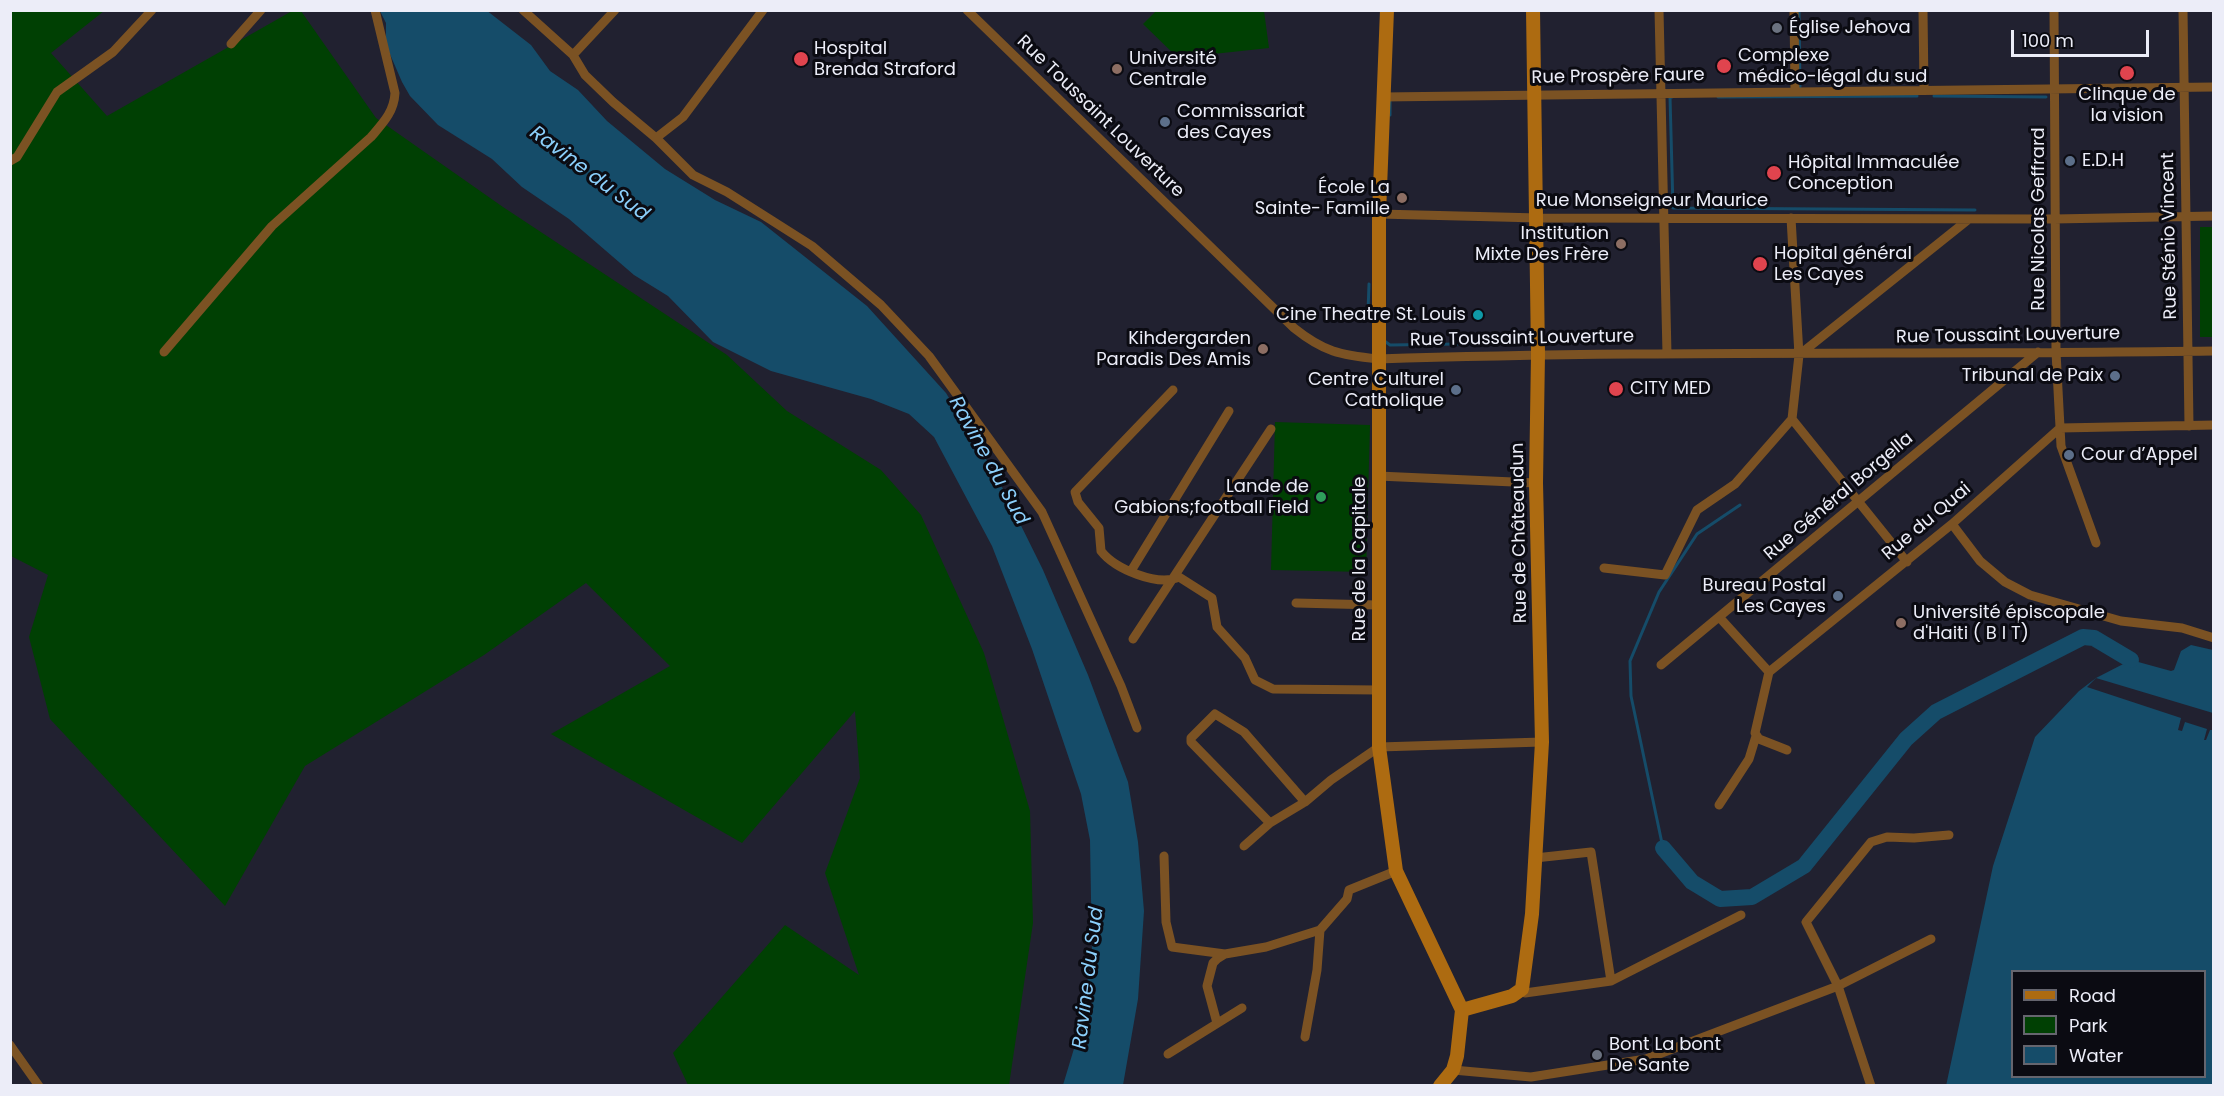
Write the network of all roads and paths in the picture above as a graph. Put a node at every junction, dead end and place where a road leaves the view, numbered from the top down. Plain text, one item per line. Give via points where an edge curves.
1 (152, 10) edge
2 (261, 10) edge
3 (375, 10) edge
4 (523, 10) edge
5 (615, 10) edge
6 (763, 10) edge
7 (967, 10) edge
8 (1387, 10) edge
9 (1533, 10) edge
10 (1659, 10) edge
11 (1794, 10) edge
12 (1923, 10) edge
13 (2054, 10) edge
14 (2183, 10) edge
15 (231, 44) dead end
16 (573, 55) junction
17 (2185, 87) junction
18 (2214, 87) edge
19 (2055, 89) junction
20 (1924, 90) junction
21 (1795, 91) junction
22 (1661, 93) junction
23 (1532, 96) junction
24 (1382, 97) junction
25 (657, 138) junction
26 (10, 161) edge
27 (1379, 214) junction
28 (2214, 216) edge
29 (2186, 217) junction
30 (1534, 218) junction
31 (1665, 218) junction
32 (1791, 218) junction
33 (1969, 219) junction
34 (2054, 219) junction
35 (2188, 351) junction
36 (2214, 351) edge
37 (164, 352) dead end
38 (2038, 352) junction
39 (2055, 352) junction
40 (1538, 354) junction
41 (1667, 354) junction
42 (1799, 355) junction
43 (1378, 359) junction
44 (1173, 390) dead end
45 (1229, 411) dead end
46 (1792, 418) junction
47 (2214, 425) edge
48 (2188, 426) junction
49 (2060, 428) junction
50 (1271, 429) dead end
51 (1378, 476) junction
52 (1536, 483) junction
53 (1859, 501) junction
54 (1952, 524) junction
55 (2096, 543) dead end
56 (1907, 562) junction
57 (1604, 568) dead end
58 (1131, 572) junction
59 (1171, 581) junction
60 (1296, 603) dead end
61 (1377, 605) junction
62 (1720, 618) junction
63 (2214, 638) edge
64 (1133, 639) dead end
65 (1661, 665) dead end
66 (1769, 672) junction
67 (1378, 690) junction
68 (1137, 728) dead end
69 (1756, 736) junction
70 (1542, 742) junction
71 (1379, 747) junction
72 (1786, 750) dead end
73 (1305, 802) junction
74 (1719, 805) dead end
75 (1270, 823) junction
76 (1949, 835) dead end
77 (1244, 846) dead end
78 (1164, 856) dead end
79 (1535, 858) junction
80 (1396, 871) junction
81 (1741, 915) dead end
82 (1320, 930) junction
83 (1931, 939) dead end
84 (1225, 954) junction
85 (1611, 981) junction
86 (1838, 986) junction
87 (1522, 989) junction
88 (1242, 1008) dead end
89 (1462, 1010) junction
90 (1217, 1023) junction
91 (1305, 1037) dead end
92 (10, 1045) edge
93 (1168, 1054) dead end
94 (1453, 1070) junction
95 (39, 1086) edge
96 (1440, 1086) edge
97 (1871, 1086) edge

1 - 26 street via 113,52 57,92 17,157
2 - 15 street
3 - 37 street via 394,93 394,105 385,121 272,226
4 - 16 street
5 - 16 street
6 - 25 street via 683,117
7 - 43 street, Rue Toussaint Louverture via 1294,328 1316,346
8 - 24 street, Rue de la Capitale
9 - 23 street, Rue de Châteaudun
10 - 22 street
11 - 21 street
12 - 20 street
13 - 19 street, Rue Nicolas Geffrard
14 - 17 street, Rue Sténio Vincent
16 - 25 street via 592,82
17 - 18 street, Rue Prospère Faure
17 - 19 street, Rue Prospère Faure
17 - 29 street, Rue Sténio Vincent
19 - 20 street, Rue Prospère Faure
19 - 34 street, Rue Nicolas Geffrard
20 - 21 street, Rue Prospère Faure
21 - 22 street, Rue Prospère Faure
22 - 23 street, Rue Prospère Faure
22 - 31 street
23 - 24 street, Rue Prospère Faure
23 - 30 street, Rue de Châteaudun
24 - 27 street, Rue de la Capitale
25 - 68 street via 693,175 781,225 829,259 896,319 939,369 1042,512
27 - 30 street, Rue Monseigneur Maurice
27 - 43 street, Rue de la Capitale
28 - 29 street, Rue Monseigneur Maurice
29 - 34 street, Rue Monseigneur Maurice
29 - 35 street, Rue Sténio Vincent
30 - 31 street, Rue Monseigneur Maurice
30 - 40 street, Rue de Châteaudun
31 - 32 street, Rue Monseigneur Maurice
31 - 41 street
32 - 33 street, Rue Monseigneur Maurice
32 - 42 street
33 - 34 street, Rue Monseigneur Maurice
33 - 42 street
34 - 39 street, Rue Nicolas Geffrard
35 - 36 street, Rue Toussaint Louverture
35 - 39 street, Rue Toussaint Louverture
35 - 48 street, Rue Sténio Vincent
38 - 39 street, Rue Toussaint Louverture
38 - 42 street, Rue Toussaint Louverture
38 - 53 street, Rue Général Borgella
39 - 49 street, Rue Nicolas Geffrard
40 - 41 street, Rue Toussaint Louverture
40 - 43 street, Rue Toussaint Louverture
40 - 52 street, Rue de Châteaudun
41 - 42 street, Rue Toussaint Louverture
42 - 46 street
43 - 51 street, Rue de la Capitale
44 - 58 street via 1075,492 1078,502 1099,528 1101,551 1117,568
45 - 58 street
46 - 53 street
46 - 57 street via 1735,484 1697,510 1665,575
47 - 48 street
48 - 49 street
49 - 54 street, Rue du Quai
49 - 55 street, Rue Nicolas Geffrard via 2061,446
50 - 59 street
51 - 52 street
51 - 61 street, Rue de la Capitale
52 - 70 street, Rue de Châteaudun
53 - 56 street
53 - 62 street, Rue Général Borgella
54 - 56 street, Rue du Quai
54 - 63 street via 1980,561 2005,582 2030,595 2121,621 2182,628
56 - 66 street, Rue du Quai
58 - 59 street
59 - 64 street
59 - 67 street via 1179,577 1212,598 1218,627 1264,686
60 - 61 street
61 - 67 street, Rue de la Capitale
62 - 65 street, Rue Général Borgella
62 - 66 street
66 - 69 street
67 - 71 street, Rue de la Capitale
69 - 72 street
69 - 74 street via 1749,759
70 - 71 street
70 - 79 street, Rue de Châteaudun
71 - 73 street
71 - 80 street, Rue de la Capitale
73 - 75 street
73 - 75 street via 1244,732 1215,714 1191,742
75 - 77 street
76 - 86 street via 1887,837 1871,842 1806,922
78 - 84 street via 1166,922 1172,947
79 - 85 street via 1591,852
79 - 87 street, Rue de Châteaudun
80 - 82 street via 1349,890 1347,899
80 - 89 street, Rue de la Capitale
81 - 85 street
82 - 84 street via 1266,947
82 - 91 street
83 - 86 street
84 - 90 street via 1213,963 1208,986
85 - 87 street via 1525,993
86 - 94 street via 1646,1059 1532,1077
86 - 97 street
87 - 89 street via 1512,996
88 - 90 street
89 - 94 street
90 - 93 street
92 - 95 street
94 - 96 street

